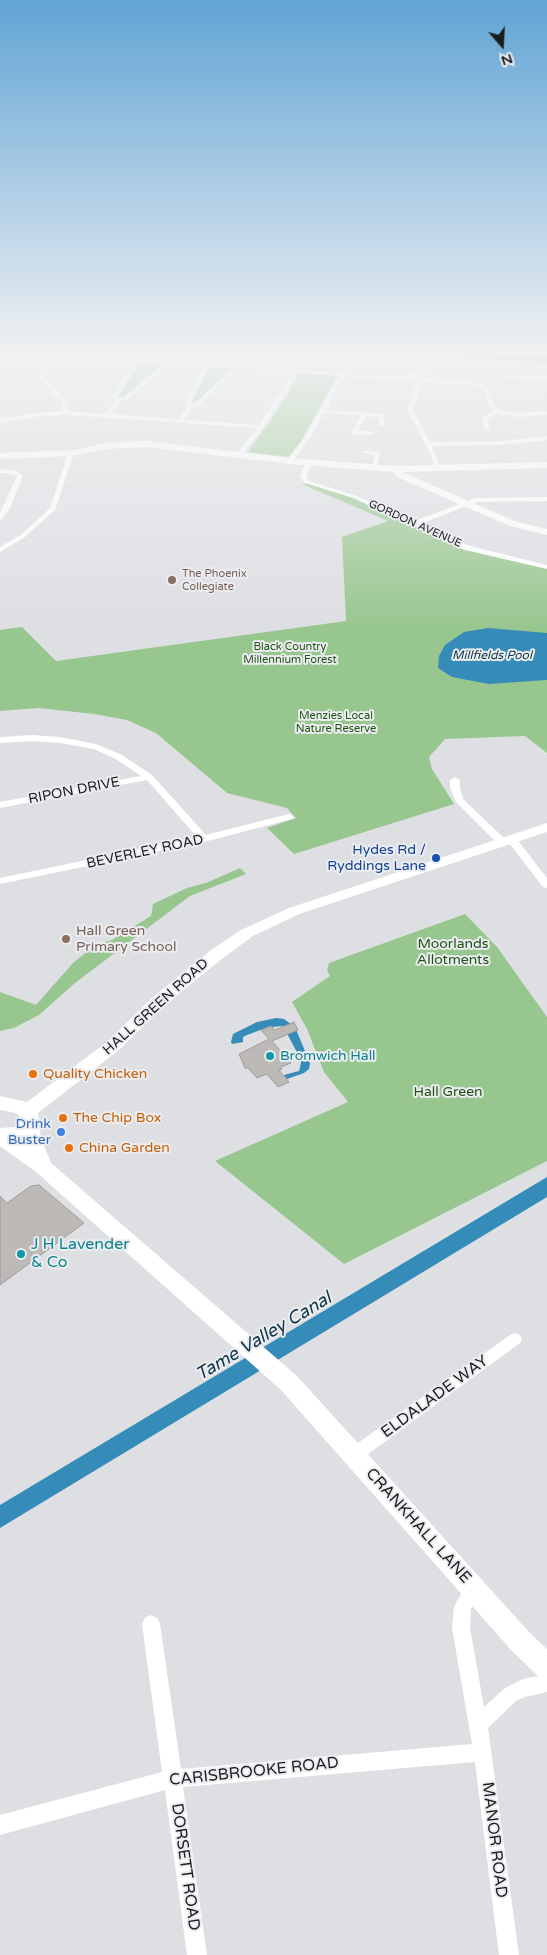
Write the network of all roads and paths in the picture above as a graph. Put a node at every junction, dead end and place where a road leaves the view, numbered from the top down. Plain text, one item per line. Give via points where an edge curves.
1 (150, 445) edge
2 (163, 445) edge
3 (247, 445) edge
4 (302, 445) edge
5 (429, 445) edge
6 (365, 452) dead end
7 (71, 453) junction
8 (239, 455) junction
9 (0, 456) edge
10 (290, 461) junction
11 (309, 462) junction
12 (547, 465) edge
13 (377, 466) junction
14 (438, 468) junction
15 (396, 469) junction
16 (0, 471) edge
17 (547, 498) edge
18 (466, 504) junction
19 (0, 518) edge
20 (414, 524) junction
21 (547, 532) edge
22 (0, 550) edge
23 (547, 567) edge
24 (0, 740) edge
25 (149, 777) junction
26 (455, 780) dead end
27 (0, 805) edge
28 (289, 817) dead end
29 (547, 827) edge
30 (204, 840) junction
31 (506, 840) junction
32 (0, 881) edge
33 (547, 885) edge
34 (0, 1103) edge
35 (29, 1117) junction
36 (0, 1136) edge
37 (43, 1167) junction
38 (515, 1339) dead end
39 (354, 1455) junction
40 (474, 1588) junction
41 (151, 1624) dead end
42 (547, 1668) edge
43 (547, 1683) edge
44 (479, 1724) junction
45 (483, 1752) junction
46 (172, 1779) junction
47 (0, 1825) edge
48 (197, 1955) edge
49 (509, 1955) edge

1 - 7 street via 114,446
2 - 8 street
3 - 8 street
4 - 10 street
5 - 14 street
6 - 13 street via 378,453
7 - 9 street
7 - 22 street via 53,510 23,536
8 - 10 street
10 - 11 street
11 - 13 street
11 - 20 street, GORDON AVENUE via 303,478 307,482 350,495
12 - 14 street
13 - 15 street
14 - 15 street
15 - 18 street via 400,475
16 - 19 street via 15,472 20,476
17 - 18 street via 476,500
18 - 20 street
18 - 21 street via 514,524
20 - 23 street, GORDON AVENUE via 468,548
24 - 25 street via 46,738 83,744 118,757
25 - 27 street, RIPON DRIVE
25 - 30 street
26 - 31 street via 460,800
28 - 30 street, BEVERLEY ROAD
29 - 31 street, HALL GREEN ROAD
30 - 32 street, BEVERLEY ROAD
31 - 33 street
31 - 35 street, HALL GREEN ROAD via 294,911 247,933 159,1001 113,1046
34 - 35 street via 12,1103
35 - 36 street, HALL GREEN ROAD via 19,1133
35 - 37 street via 32,1138
36 - 37 street
37 - 39 street, CRANKHALL LANE via 289,1383
38 - 39 street, ELDALADE WAY
39 - 40 street, CRANKHALL LANE
40 - 42 street, CRANKHALL LANE
40 - 44 street, MANOR ROAD via 463,1607 461,1628
41 - 46 street, DORSETT ROAD
43 - 44 street via 510,1694
44 - 45 street, MANOR ROAD
45 - 46 street, CARISBROOKE ROAD
45 - 49 street, MANOR ROAD
46 - 47 street, CARISBROOKE ROAD
46 - 48 street, DORSETT ROAD

